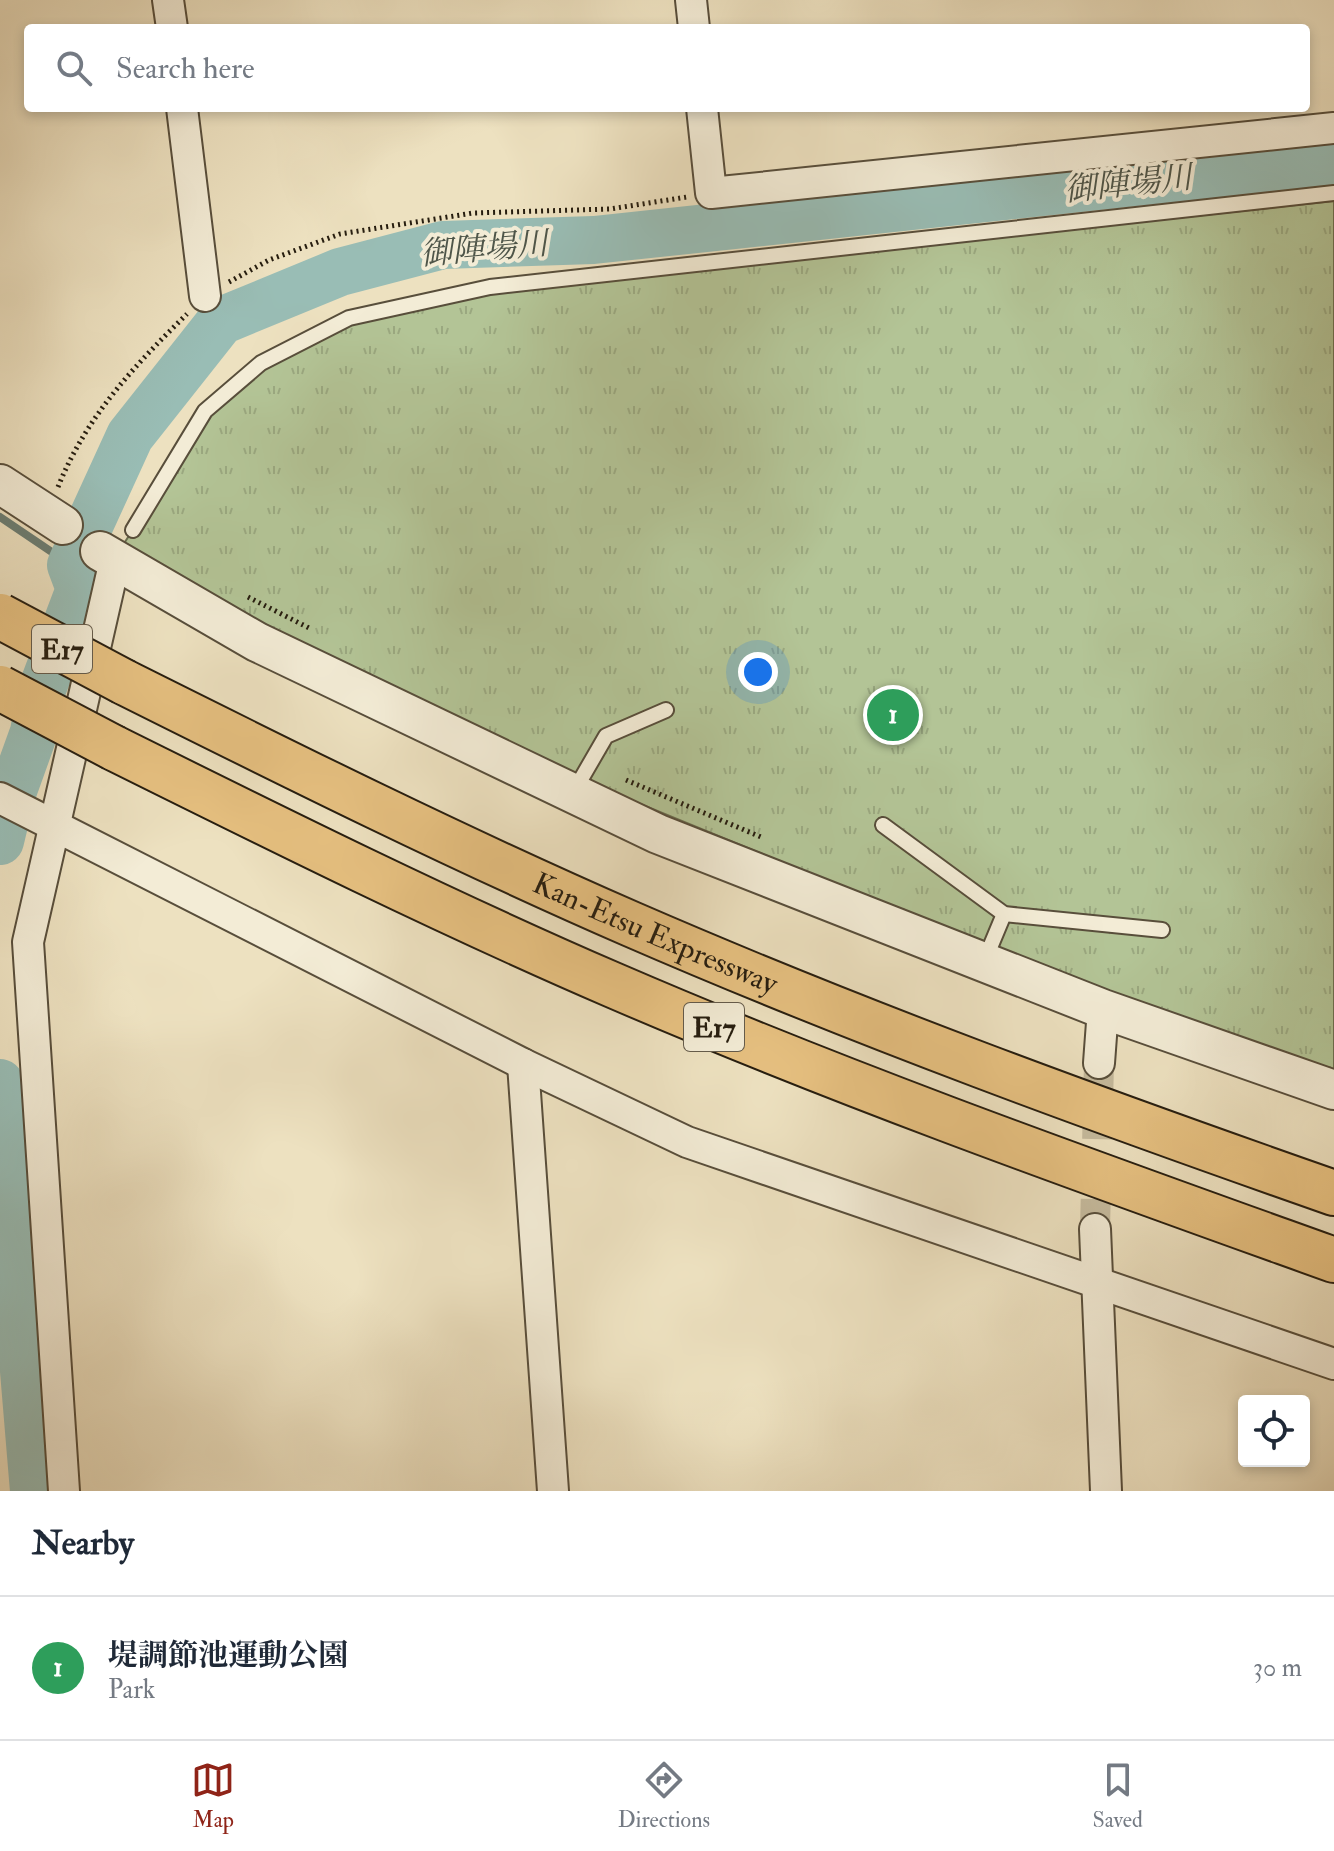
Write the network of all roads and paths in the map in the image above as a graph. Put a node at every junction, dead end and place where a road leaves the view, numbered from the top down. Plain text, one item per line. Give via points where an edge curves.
1 (168, 0) edge
2 (691, 0) edge
3 (171, 24) edge
4 (694, 24) edge
5 (182, 112) edge
6 (702, 112) edge
7 (1334, 128) edge
8 (711, 193) junction
9 (1334, 193) edge
10 (205, 296) junction
11 (0, 484) edge
12 (55, 520) junction
13 (116, 547) junction
14 (235, 590) dead end
15 (0, 616) edge
16 (319, 633) dead end
17 (0, 688) edge
18 (666, 710) dead end
19 (580, 778) junction
20 (0, 798) edge
21 (883, 825) dead end
22 (54, 827) junction
23 (774, 842) dead end
24 (1004, 914) junction
25 (1162, 930) dead end
26 (984, 962) junction
27 (1103, 1009) junction
28 (1099, 1063) tunnel mouth
29 (523, 1064) junction
30 (1334, 1090) edge
31 (1334, 1193) edge
32 (1095, 1229) tunnel mouth
33 (1334, 1260) edge
34 (1098, 1285) junction
35 (1334, 1364) edge
36 (64, 1491) edge
37 (553, 1491) edge
38 (1106, 1491) edge

1 - 3 street
2 - 4 street
5 - 10 street
6 - 8 street
7 - 8 street
8 - 10 path via 610,209 473,213 340,234 269,260
9 - 13 lane via 490,287 349,318 261,363 205,411
10 - 12 path via 117,387 75,446
11 - 12 street
12 - 13 street
13 - 19 street via 257,642
13 - 22 street
14 - 16 path
15 - 31 highway, Kan-Etsu Expressway / E17, bridge via 408,824 658,935 1004,1074
17 - 33 highway, Kan-Etsu Expressway / E17, bridge via 386,882 612,985 969,1127
18 - 19 lane via 606,736
19 - 23 path
19 - 26 street via 658,834
20 - 22 street
21 - 24 lane
22 - 29 street
22 - 36 street via 28,942
24 - 25 lane
24 - 26 lane
26 - 27 street
27 - 28 street
27 - 30 street
29 - 34 street via 687,1142
29 - 37 street
32 - 34 street
34 - 35 street
34 - 38 street

